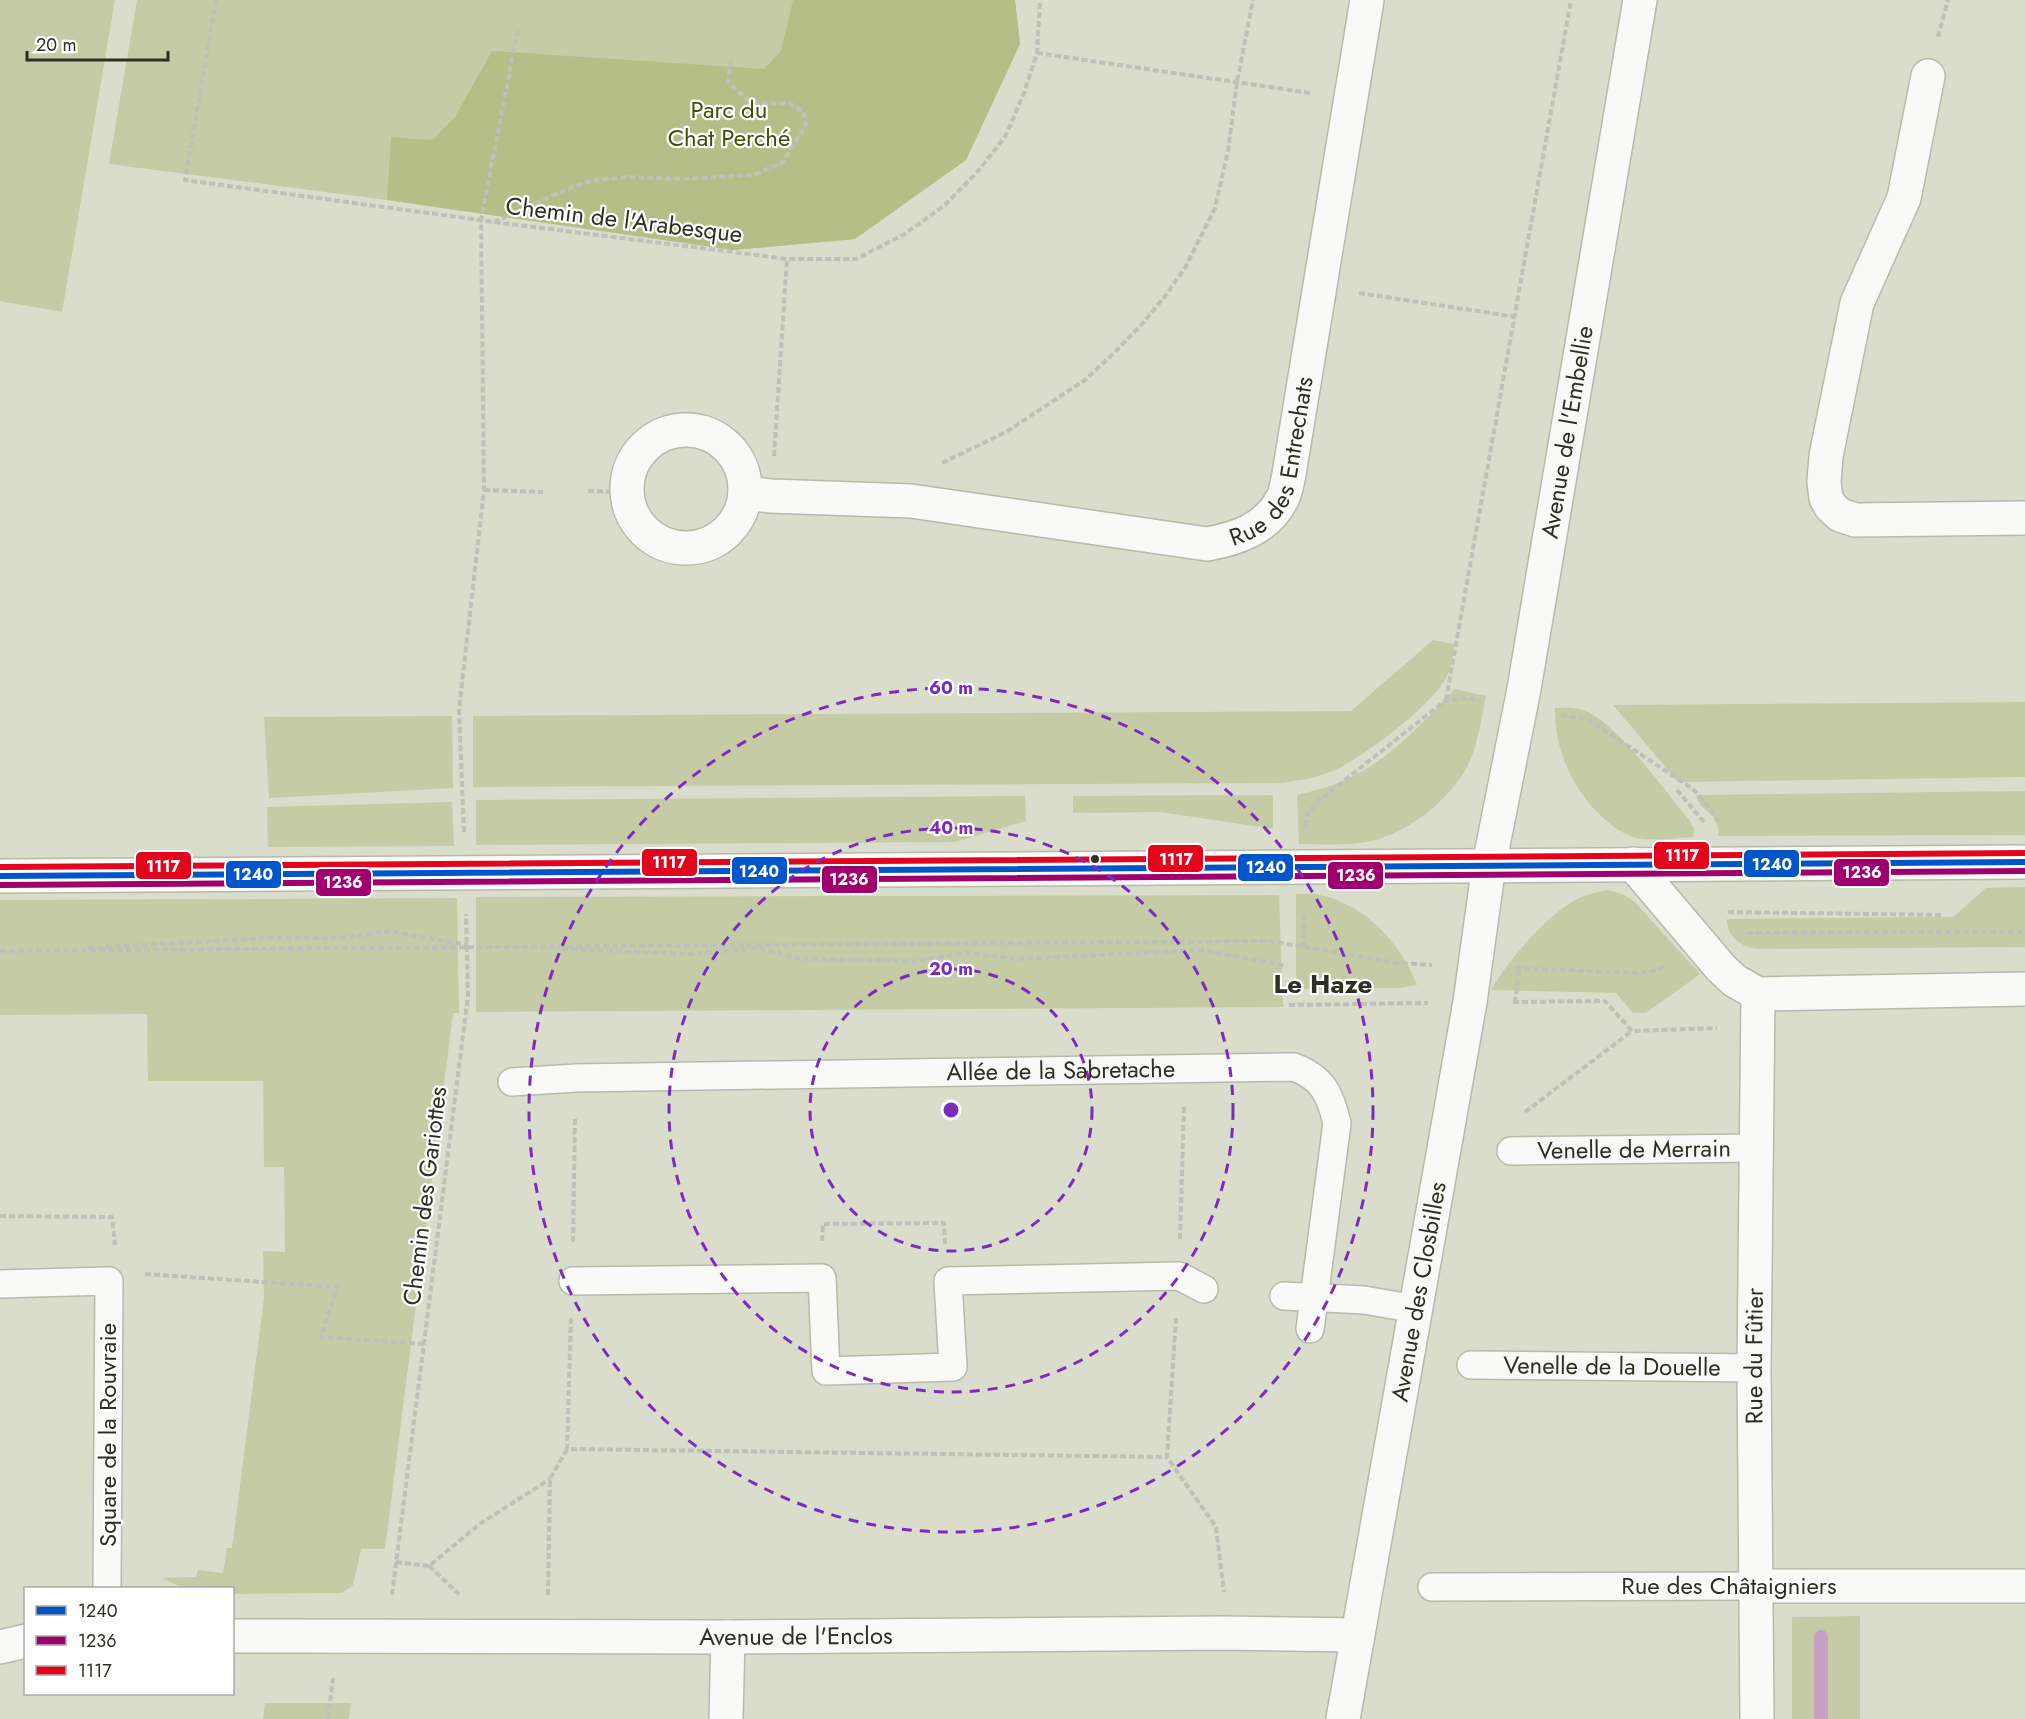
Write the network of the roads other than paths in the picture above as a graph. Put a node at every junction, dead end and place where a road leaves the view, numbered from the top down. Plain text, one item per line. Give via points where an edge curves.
1 (1367, 0) edge
2 (1640, 0) edge
3 (1928, 76) dead end
4 (758, 494) road end
5 (2025, 518) edge
6 (2025, 862) edge
7 (1633, 864) junction
8 (1490, 865) junction
9 (0, 876) edge
10 (2025, 989) edge
11 (1758, 994) junction
12 (512, 1082) dead end
13 (1756, 1148) junction
14 (1511, 1151) dead end
15 (573, 1281) road end
16 (0, 1284) edge
17 (1204, 1289) dead end
18 (1284, 1296) dead end
19 (1313, 1298) junction
20 (1416, 1309) junction
21 (1310, 1329) dead end
22 (1471, 1365) dead end
23 (1754, 1368) junction
24 (1756, 1586) junction
25 (2025, 1586) edge
26 (107, 1587) edge
27 (1432, 1587) dead end
28 (1358, 1635) junction
29 (234, 1636) edge
30 (728, 1637) junction
31 (24, 1641) edge
32 (0, 1647) edge
33 (726, 1719) edge
34 (1343, 1719) edge
35 (1757, 1719) edge

1 - 4 street, Rue des Entrechats via 1289,474 1282,501 1264,522 1246,534 1207,544 911,501
2 - 8 street, Avenue de l'Embellie via 1524,689
3 - 5 street via 1905,198 1857,303 1826,456 1826,498 1840,515 1855,520
6 - 7 street
7 - 8 street
7 - 11 street via 1720,968
8 - 9 street
8 - 20 street, Avenue des Closbilles
10 - 11 street
11 - 13 street, Rue du Fûtier
12 - 19 lane, Allée de la Sabretache via 1294,1067 1321,1083 1337,1123
13 - 14 lane, Venelle de Merrain
13 - 23 street, Rue du Fûtier
15 - 17 lane via 822,1278 826,1371 953,1367 948,1281 1179,1276
16 - 26 lane, Square de la Rouvraie via 113,1276
18 - 19 lane
19 - 20 lane via 1364,1300
19 - 21 lane, Allée de la Sabretache
20 - 28 street, Avenue des Closbilles
22 - 23 lane, Venelle de la Douelle
23 - 24 street, Rue du Fûtier
24 - 25 street, Rue des Châtaigniers
24 - 27 lane, Rue des Châtaigniers
24 - 35 street, Rue du Fûtier
28 - 30 street, Avenue de l'Enclos
28 - 34 street, Avenue des Closbilles
29 - 30 street, Avenue de l'Enclos
30 - 33 street
31 - 32 street

